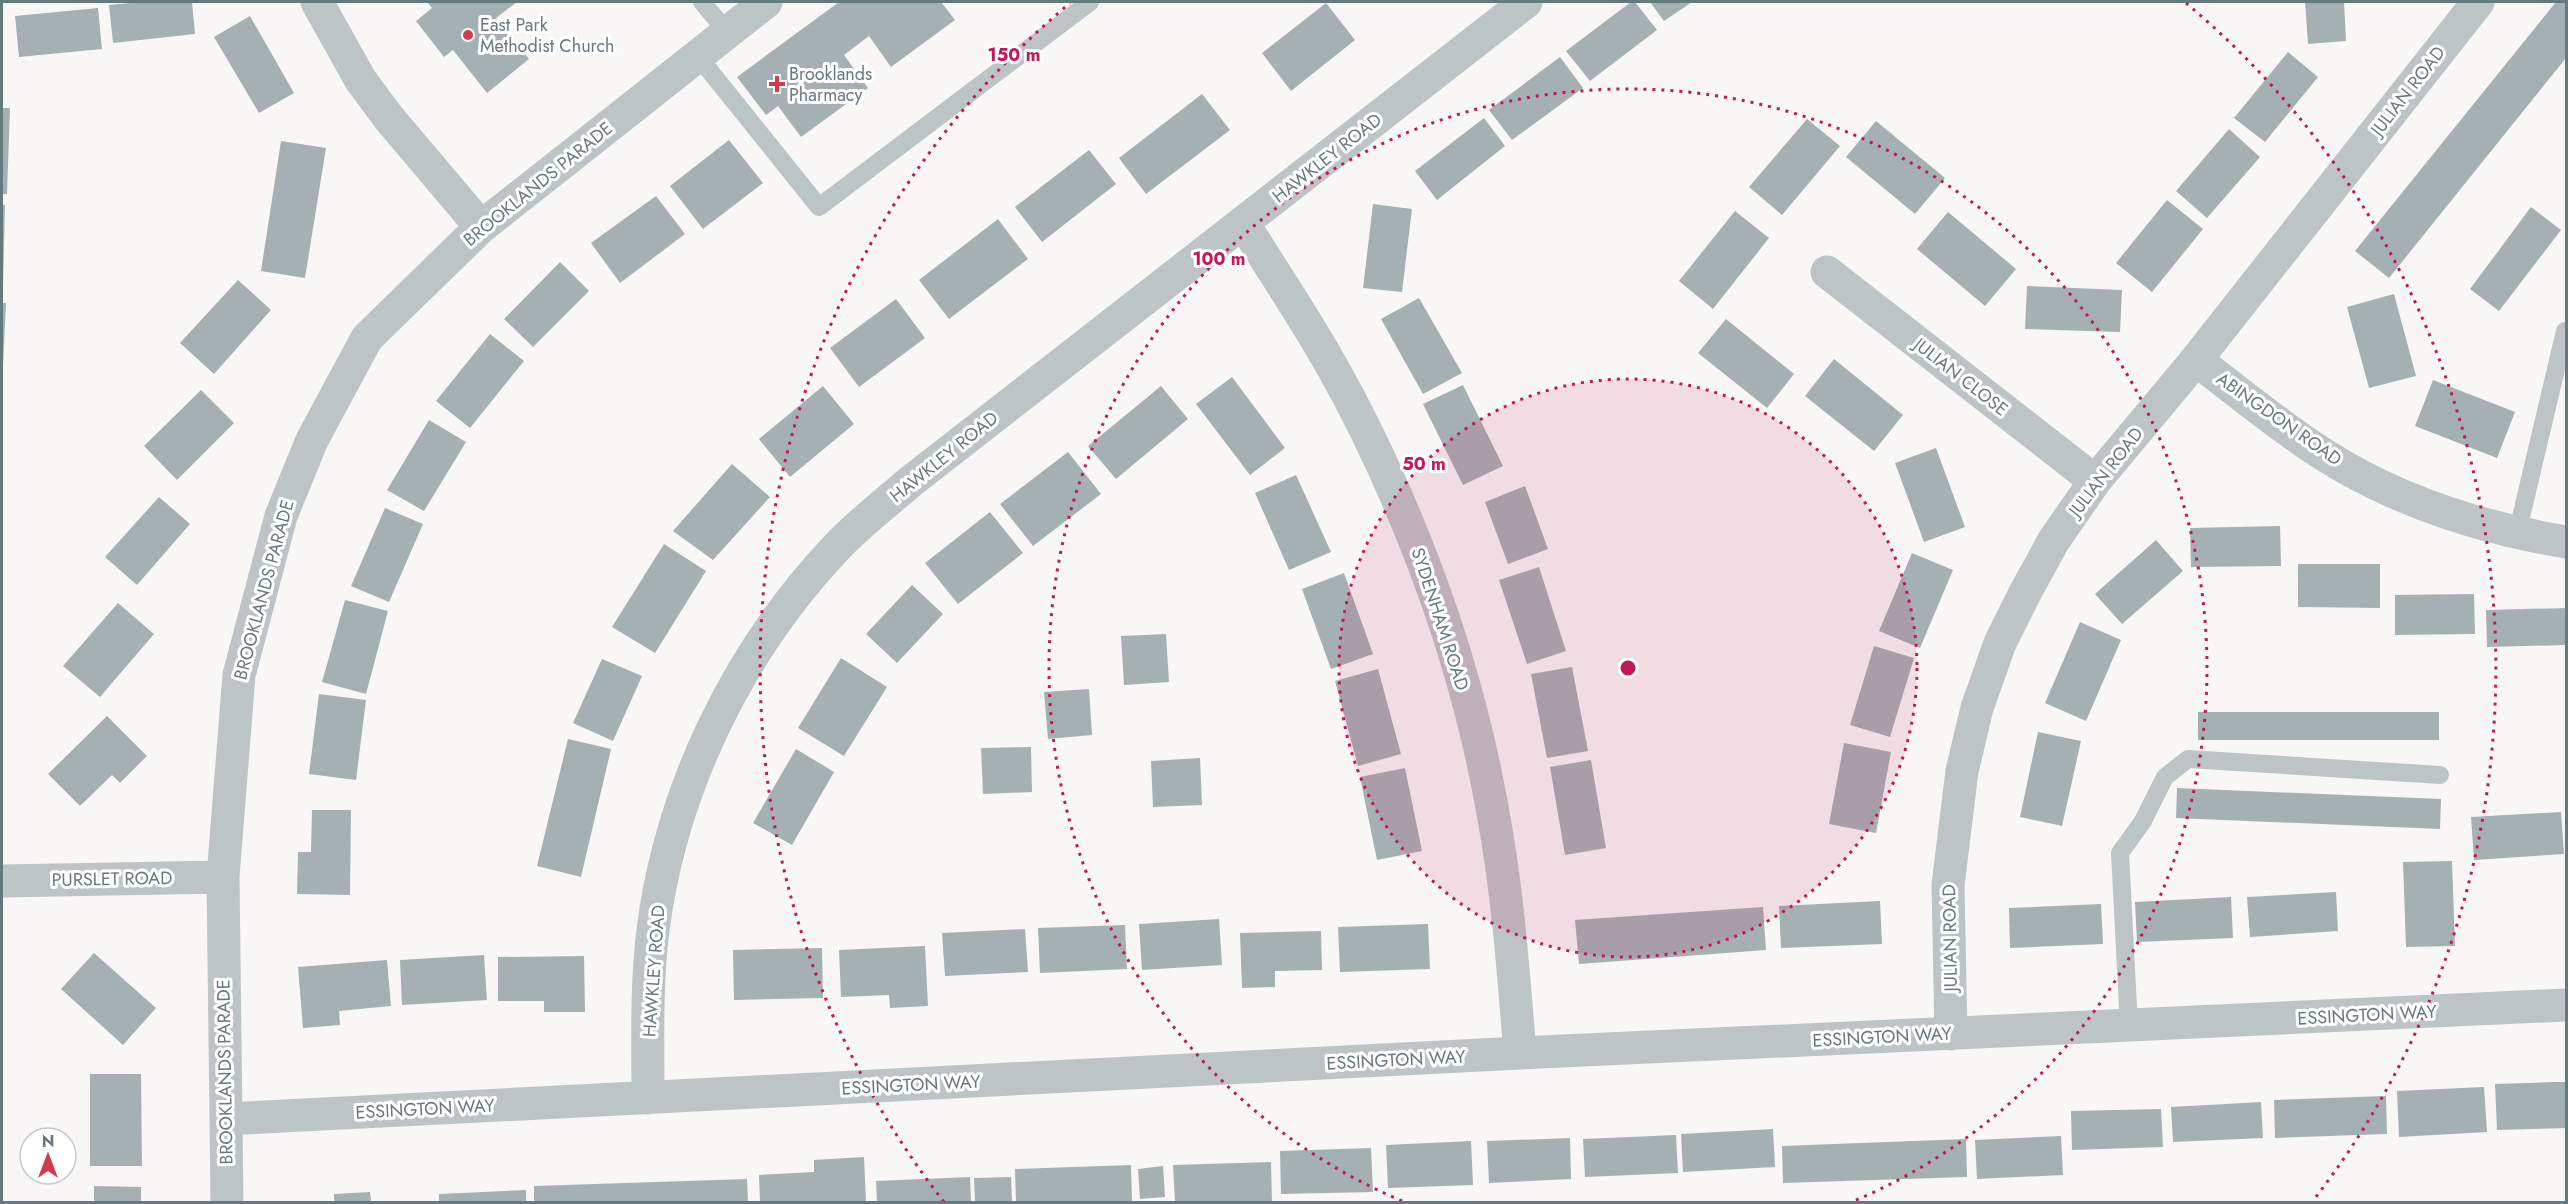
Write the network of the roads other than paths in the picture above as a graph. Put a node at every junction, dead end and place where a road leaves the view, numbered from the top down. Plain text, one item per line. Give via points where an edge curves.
1 (317, 2) edge
2 (702, 2) edge
3 (766, 2) edge
4 (1090, 2) edge
5 (1526, 2) edge
6 (2478, 2) edge
7 (727, 32) junction
8 (697, 55) junction
9 (1244, 224) junction
10 (481, 227) junction
11 (1827, 273) dead end
12 (2565, 331) edge
13 (2196, 360) junction
14 (2095, 481) junction
15 (2517, 534) junction
16 (2566, 542) edge
17 (2440, 775) dead end
18 (223, 877) junction
19 (2, 881) edge
20 (2566, 1005) edge
21 (2128, 1026) junction
22 (1951, 1034) junction
23 (1520, 1053) junction
24 (648, 1098) junction
25 (226, 1119) junction
26 (227, 1203) edge

1 - 10 street via 360,79
2 - 7 lane
3 - 7 street, BROOKLANDS PARADE
4 - 8 lane via 819,207
5 - 9 street, HAWKLEY ROAD
6 - 13 street, JULIAN ROAD
7 - 8 street, BROOKLANDS PARADE
8 - 10 street, BROOKLANDS PARADE
9 - 23 street, SYDENHAM ROAD via 1330,363 1378,457 1414,539 1446,629 1497,836
9 - 24 street, HAWKLEY ROAD via 910,482 835,548 745,667 713,727 685,797 665,866 651,953
10 - 18 street, BROOKLANDS PARADE via 367,338 312,440 281,516 239,675
11 - 14 street, JULIAN CLOSE
12 - 15 lane
13 - 14 street, JULIAN ROAD
13 - 15 street, ABINGDON ROAD via 2326,456 2386,488 2457,518
14 - 22 street, JULIAN ROAD via 2054,540 2026,591 2000,644 1977,708 1962,771 1948,885
15 - 16 street, ABINGDON ROAD
17 - 21 lane via 2188,759 2165,777 2143,821 2120,854
18 - 19 street, PURSLET ROAD
18 - 25 street, BROOKLANDS PARADE
20 - 21 street, ESSINGTON WAY
21 - 22 street, ESSINGTON WAY
22 - 23 street, ESSINGTON WAY
23 - 24 street, ESSINGTON WAY
24 - 25 street, ESSINGTON WAY
25 - 26 street, BROOKLANDS PARADE

